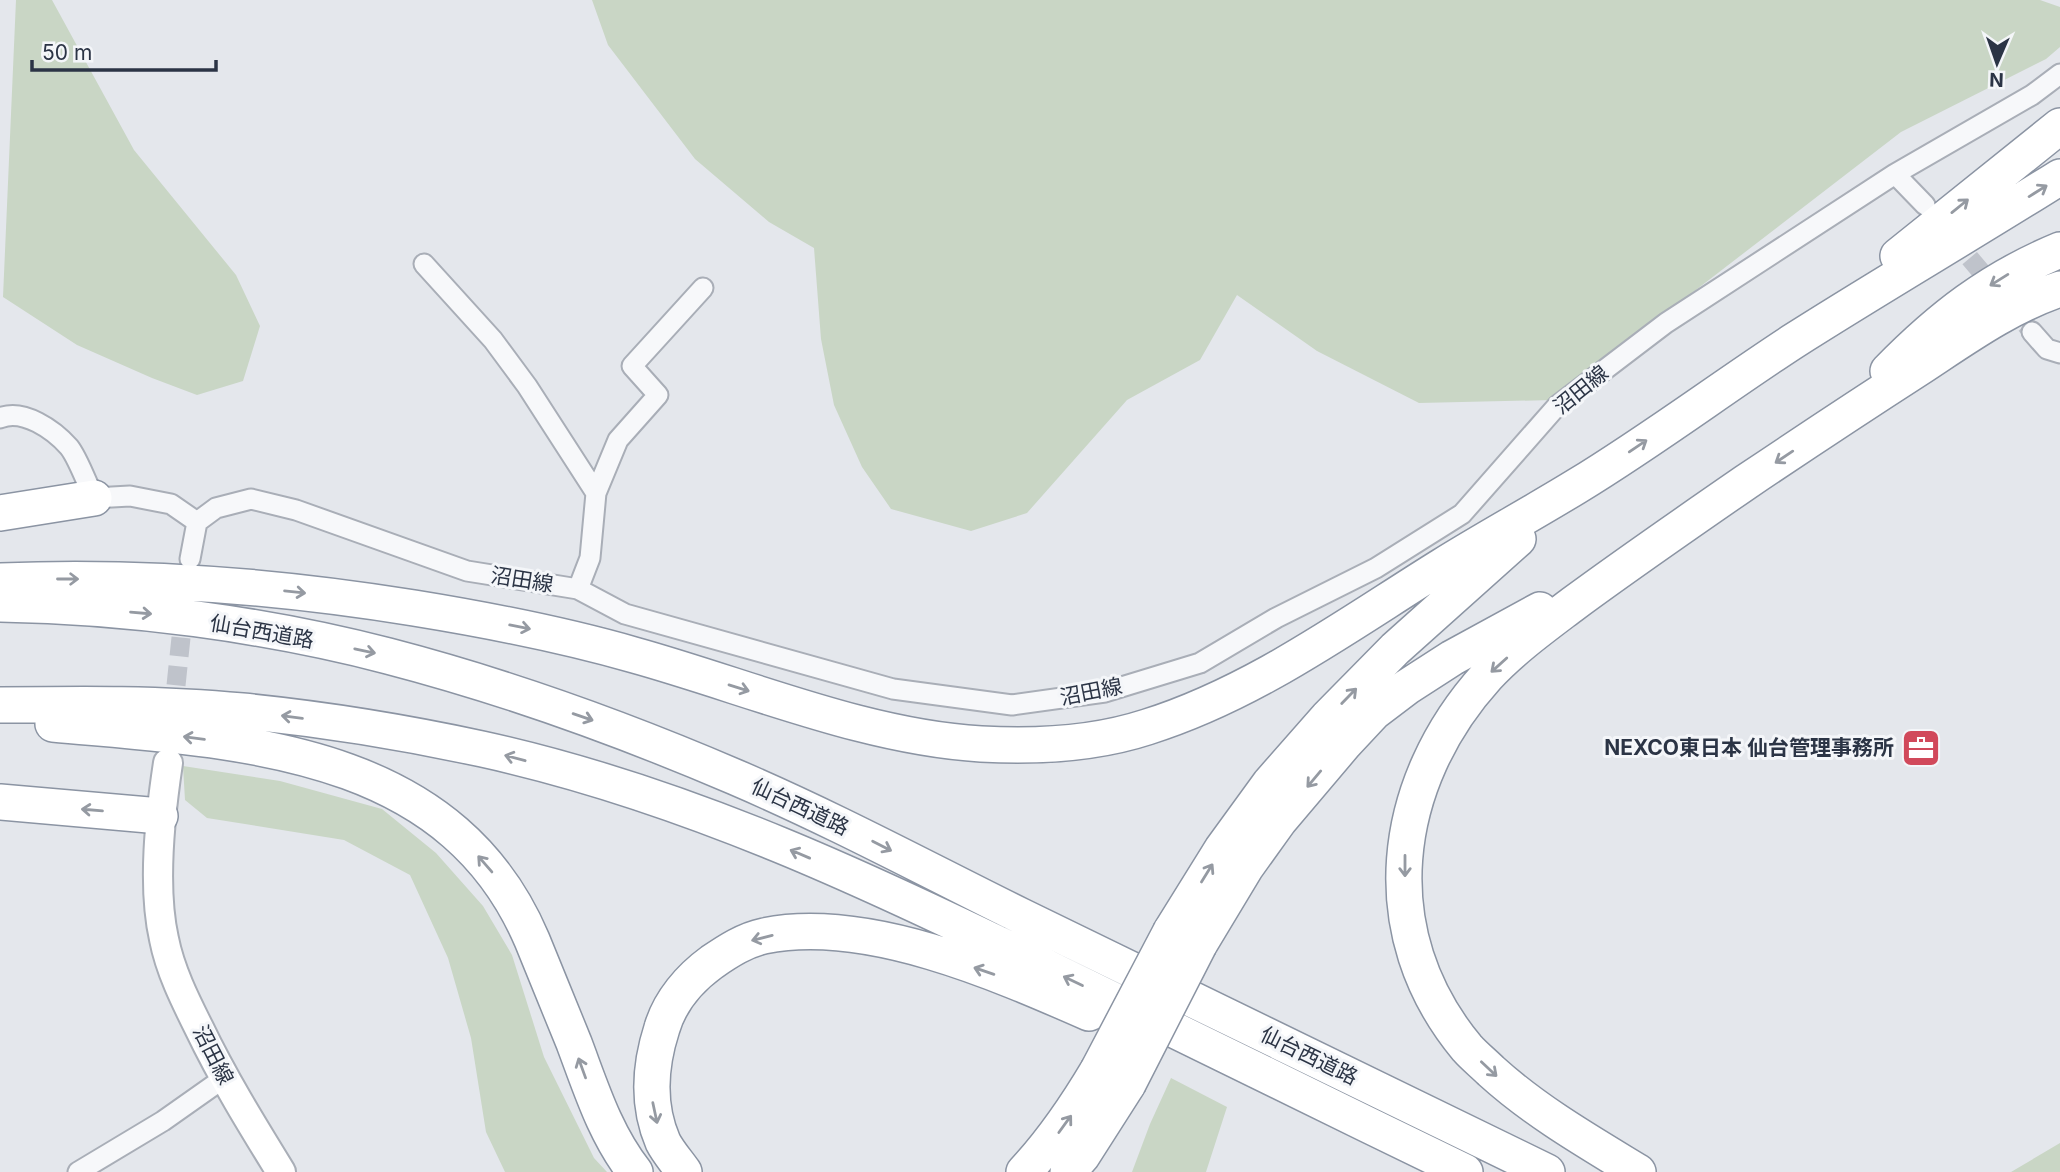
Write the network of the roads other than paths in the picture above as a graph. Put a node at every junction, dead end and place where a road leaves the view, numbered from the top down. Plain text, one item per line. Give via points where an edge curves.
1 (2060, 74) edge
2 (2060, 126) edge
3 (1895, 174) junction
4 (2060, 177) edge
5 (1925, 205) dead end
6 (2060, 250) edge
7 (424, 264) dead end
8 (703, 288) dead end
9 (2060, 289) edge
10 (2032, 332) tunnel mouth
11 (1793, 342) junction
12 (2060, 354) edge
13 (0, 418) edge
14 (1841, 418) junction
15 (1581, 484) junction
16 (596, 493) junction
17 (94, 498) junction
18 (0, 513) edge
19 (197, 522) junction
20 (190, 559) dead end
21 (1629, 562) junction
22 (0, 581) edge
23 (578, 589) junction
24 (0, 604) edge
25 (0, 705) edge
26 (0, 724) edge
27 (168, 763) dead end
28 (0, 802) edge
29 (160, 816) junction
30 (1185, 938) junction
31 (1113, 1077) junction
32 (223, 1078) junction
33 (78, 1172) edge
34 (281, 1172) edge
35 (635, 1172) edge
36 (684, 1172) edge
37 (1024, 1172) edge
38 (1068, 1172) edge
39 (1452, 1172) edge
40 (1465, 1172) edge
41 (1547, 1172) edge
42 (1638, 1172) edge

1 - 3 street, 沼田線
11 -> 2 highway
3 - 5 street
3 - 23 street, 沼田線 via 1666,323 1557,407 1462,514 1376,568 1200,663 1105,692 1012,705 893,690 625,614
11 -> 4 highway
6 -> 14 highway via 2005,275 1958,307 1921,337
7 - 16 street via 493,340
8 - 16 street via 632,366 657,395 618,440
9 - 14 highway via 1995,318
10 - 12 street via 2047,349
15 -> 11 highway
13 - 17 street via 37,420 69,448
14 -> 21 highway
22 -> 15 highway via 176,582 355,599 541,631 926,739 1039,745 1144,729 1241,688
30 -> 15 highway via 1222,849 1270,783 1395,649
16 - 23 street via 590,558
17 - 18 highway
17 - 19 street via 130,496 172,504
19 - 20 street
19 - 23 street, 沼田線 via 216,508 250,499 296,510 467,571
21 -> 30 highway via 1452,658 1374,712
21 -> 42 highway via 1524,643 1461,707 1421,780 1404,855 1409,928 1418,961 1430,993 1469,1050 1506,1085
24 -> 41 highway, 仙台西道路 via 149,614 258,629 387,656 623,731 868,839
40 -> 25 highway, 仙台西道路 via 848,874 720,820 604,781 367,726 239,710
35 -> 26 highway via 609,1133 530,936 511,900 471,848 428,811 390,788 347,771 249,745 50,724
27 - 29 street, 沼田線
29 -> 28 highway
29 - 32 street, 沼田線 via 158,889 163,938 182,995
30 - 31 highway, bridge
37 -> 31 highway via 1074,1111
31 - 38 highway via 1082,1156
32 - 33 street
32 - 34 street, 沼田線
39 -> 36 highway via 1020,983 909,947 829,932 763,936 733,947 680,992 655,1049 651,1082 653,1112 664,1143

